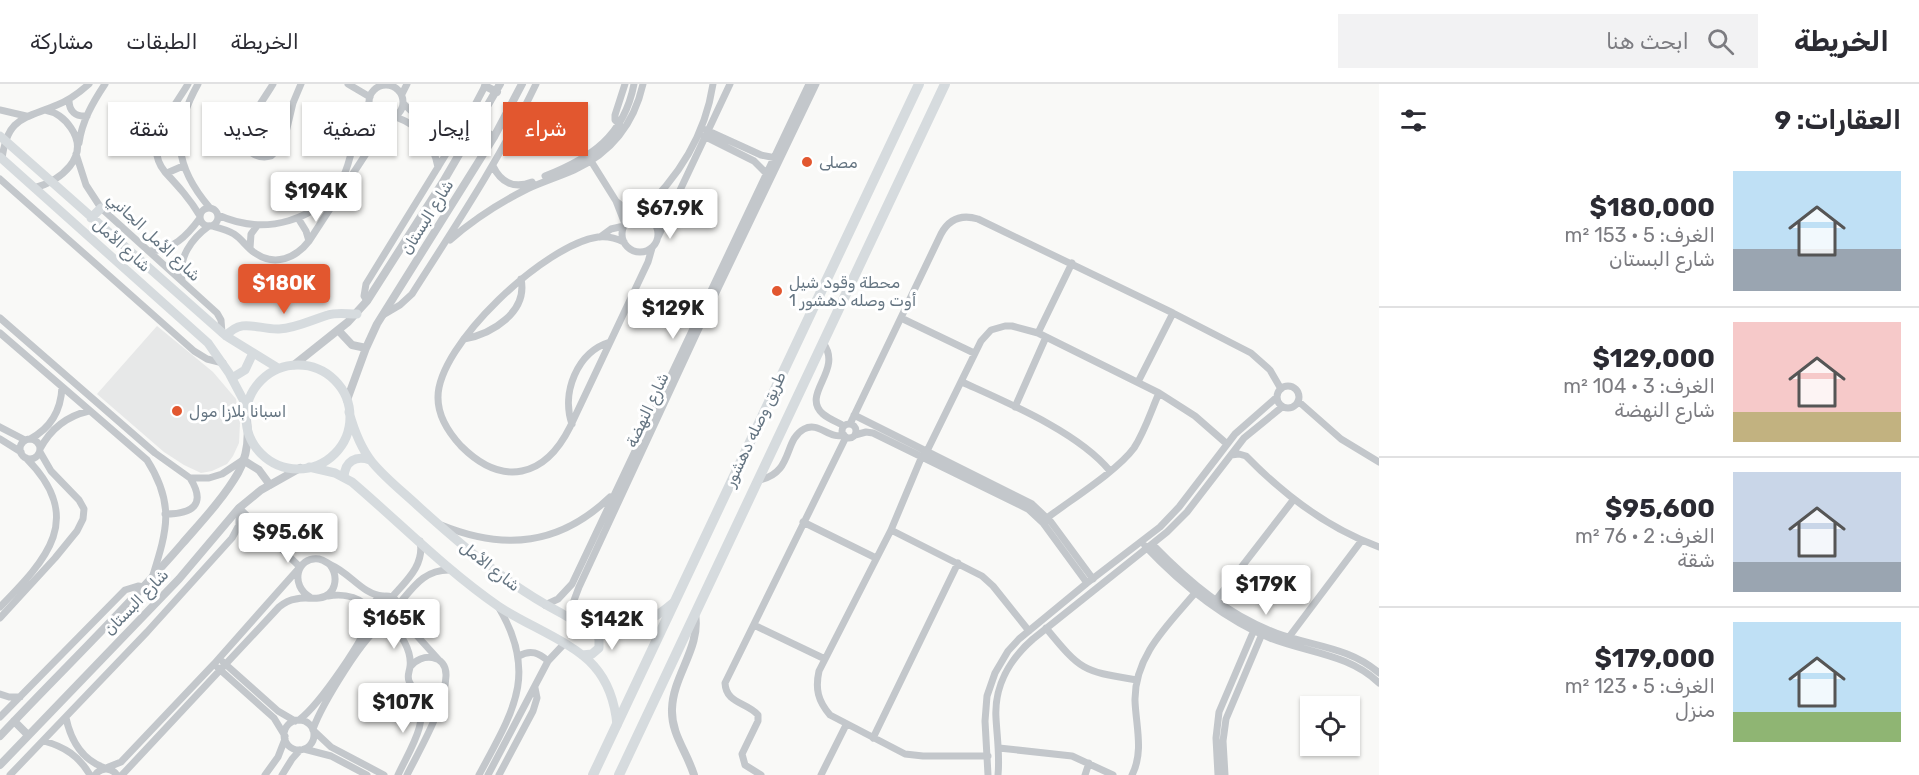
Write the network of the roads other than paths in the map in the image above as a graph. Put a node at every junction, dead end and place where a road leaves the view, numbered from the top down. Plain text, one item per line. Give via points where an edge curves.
1 (89, 84) edge
2 (105, 84) edge
3 (188, 84) edge
4 (198, 84) edge
5 (273, 84) edge
6 (301, 84) edge
7 (348, 84) edge
8 (408, 84) edge
9 (522, 84) edge
10 (536, 84) edge
11 (625, 84) edge
12 (634, 84) edge
13 (643, 84) edge
14 (713, 84) edge
15 (730, 84) edge
16 (809, 84) edge
17 (816, 84) edge
18 (919, 84) edge
19 (945, 84) edge
20 (380, 85) edge
21 (486, 85) edge
22 (498, 88) edge
23 (402, 94) junction
24 (69, 100) junction
25 (369, 100) junction
26 (177, 102) edge
27 (189, 102) edge
28 (477, 102) edge
29 (490, 102) edge
30 (404, 104) junction
31 (409, 109) edge
32 (0, 110) edge
33 (42, 110) junction
34 (26, 116) junction
35 (87, 116) junction
36 (397, 116) edge
37 (397, 117) edge
38 (622, 127) junction
39 (704, 133) junction
40 (491, 135) edge
41 (494, 137) junction
42 (2, 138) edge
43 (77, 151) junction
44 (158, 156) edge
45 (181, 156) edge
46 (364, 156) edge
47 (444, 156) edge
48 (458, 156) edge
49 (1, 158) edge
50 (778, 158) junction
51 (591, 161) junction
52 (493, 165) junction
53 (183, 166) junction
54 (438, 166) junction
55 (167, 173) junction
56 (767, 174) junction
57 (0, 179) edge
58 (51, 182) junction
59 (34, 188) junction
60 (616, 201) junction
61 (101, 208) junction
62 (210, 208) junction
63 (219, 215) junction
64 (636, 216) junction
65 (200, 217) junction
66 (91, 218) junction
67 (298, 218) junction
68 (624, 225) junction
69 (210, 226) junction
70 (257, 226) junction
71 (600, 237) junction
72 (658, 237) junction
73 (309, 241) junction
74 (624, 242) junction
75 (443, 245) junction
76 (652, 248) junction
77 (250, 249) junction
78 (148, 251) junction
79 (636, 251) junction
80 (1072, 263) junction
81 (643, 270) junction
82 (521, 279) junction
83 (182, 280) junction
84 (367, 301) junction
85 (1173, 313) junction
86 (357, 314) junction
87 (383, 315) junction
88 (0, 318) edge
89 (901, 318) junction
90 (339, 330) junction
91 (0, 333) edge
92 (1038, 333) junction
93 (224, 334) junction
94 (1046, 336) junction
95 (0, 337) edge
96 (464, 339) junction
97 (9, 340) junction
98 (610, 342) junction
99 (823, 343) junction
100 (366, 348) junction
101 (253, 353) junction
102 (974, 353) junction
103 (223, 363) junction
104 (294, 365) junction
105 (278, 368) junction
106 (232, 378) junction
107 (962, 382) junction
108 (1138, 382) junction
109 (62, 387) junction
110 (1281, 389) junction
111 (1159, 393) junction
112 (1277, 397) junction
113 (347, 400) junction
114 (1298, 401) junction
115 (1282, 406) junction
116 (247, 407) junction
117 (1015, 407) junction
118 (89, 411) junction
119 (349, 412) junction
120 (854, 415) junction
121 (826, 416) junction
122 (247, 420) junction
123 (572, 424) junction
124 (847, 425) junction
125 (0, 427) edge
126 (819, 428) junction
127 (855, 435) junction
128 (845, 436) junction
129 (1244, 438) junction
130 (0, 439) edge
131 (28, 439) junction
132 (1227, 444) junction
133 (40, 450) junction
134 (925, 454) junction
135 (24, 455) junction
136 (1231, 455) junction
137 (1246, 456) junction
138 (637, 457) junction
139 (243, 460) junction
140 (370, 460) junction
141 (1379, 462) edge
142 (304, 468) junction
143 (1110, 471) junction
144 (344, 477) junction
145 (190, 478) junction
146 (759, 480) junction
147 (270, 485) junction
148 (66, 487) junction
149 (615, 493) junction
150 (53, 497) junction
151 (1294, 500) junction
152 (239, 508) junction
153 (165, 514) junction
154 (1047, 518) junction
155 (803, 522) junction
156 (437, 523) junction
157 (891, 530) junction
158 (55, 535) junction
159 (72, 537) junction
160 (1362, 540) junction
161 (420, 541) junction
162 (1141, 542) junction
163 (1150, 547) junction
164 (1379, 547) edge
165 (876, 558) junction
166 (958, 563) junction
167 (330, 565) junction
168 (300, 567) junction
169 (453, 570) junction
170 (1090, 581) junction
171 (148, 584) junction
172 (1195, 593) junction
173 (326, 596) junction
174 (383, 596) junction
175 (392, 597) junction
176 (314, 598) junction
177 (1216, 600) junction
178 (675, 601) junction
179 (497, 605) junction
180 (545, 605) junction
181 (399, 608) junction
182 (2, 609) edge
183 (372, 613) junction
184 (695, 613) junction
185 (572, 620) junction
186 (386, 624) junction
187 (754, 625) junction
188 (590, 628) junction
189 (1046, 628) junction
190 (1254, 630) junction
191 (129, 631) junction
192 (1029, 631) junction
193 (1262, 634) junction
194 (1289, 638) junction
195 (139, 641) junction
196 (564, 644) junction
197 (582, 655) junction
198 (519, 656) junction
199 (825, 659) junction
200 (217, 661) junction
201 (440, 661) junction
202 (548, 661) junction
203 (1379, 662) edge
204 (410, 667) junction
205 (224, 668) junction
206 (1376, 671) edge
207 (1137, 680) junction
208 (1379, 683) edge
209 (444, 684) junction
210 (535, 688) junction
211 (419, 693) junction
212 (0, 694) edge
213 (20, 697) junction
214 (0, 717) edge
215 (66, 718) junction
216 (297, 720) junction
217 (14, 721) junction
218 (617, 725) junction
219 (846, 725) junction
220 (313, 730) junction
221 (28, 735) junction
222 (0, 736) edge
223 (285, 738) junction
224 (873, 738) junction
225 (44, 741) junction
226 (999, 748) junction
227 (302, 749) junction
228 (988, 756) junction
229 (1089, 764) junction
230 (0, 765) edge
231 (106, 768) junction
232 (10, 775) edge
233 (90, 775) edge
234 (95, 775) edge
235 (117, 775) edge
236 (122, 775) edge
237 (265, 775) edge
238 (282, 775) edge
239 (367, 775) edge
240 (384, 775) edge
241 (398, 775) edge
242 (407, 775) edge
243 (479, 775) edge
244 (488, 775) edge
245 (499, 775) edge
246 (593, 775) edge
247 (619, 775) edge
248 (694, 775) edge
249 (761, 775) edge
250 (822, 775) edge
251 (988, 775) edge
252 (998, 775) edge
253 (1085, 775) edge
254 (1113, 775) edge
255 (1132, 775) edge
256 (1218, 775) edge
257 (1225, 775) edge

1 - 24 street
2 - 35 street
3 - 26 street
4 - 27 street
5 - 6 street via 245,134 249,150 259,157 271,156 283,145
7 - 25 street
8 - 23 street
9 - 41 street, شارع البستان
10 - 52 street
11 - 38 street via 615,115
12 - 38 street
13 - 38 street via 634,113
14 - 39 street
15 - 39 street
16 - 50 street, شارع النهضة
17 - 50 street, شارع النهضة
18 - 178 main road, طريق وصله دهشور
19 - 99 main road, طريق وصله دهشور
20 - 23 street via 394,86
20 - 25 street
21 - 22 street
21 - 28 street
22 - 29 street, شارع البستان
23 - 30 street
24 - 33 street
24 - 35 street via 75,115
25 - 67 street via 342,178 327,199
30 - 31 street
30 - 36 street
32 - 34 street
33 - 34 street
33 - 43 street via 70,125
34 - 42 street
35 - 43 street
37 - 54 street via 422,132 433,148
38 - 51 street via 609,148
38 - 52 street via 584,159 524,185 505,181
39 - 50 street
39 - 56 street via 754,161
39 - 64 street via 677,172
39 - 72 street
40 - 41 street
41 - 87 street, شارع البستان
42 - 49 street
42 - 58 main road, شارع الأمل
43 - 58 street via 64,174
43 - 61 street, شارع الأمل الجانبي via 86,185
44 - 55 street
45 - 53 street
46 - 73 street
47 - 54 street
48 - 84 street, شارع البستان
49 - 59 main road, شارع الأمل
50 - 56 street, شارع النهضة
50 - 138 street, شارع النهضة
51 - 60 street
51 - 75 street via 514,196
52 - 75 street
53 - 55 street
53 - 62 street
54 - 84 street via 366,284
55 - 65 street
56 - 138 street, شارع النهضة via 695,323
57 - 103 street via 194,351
58 - 59 street
58 - 66 main road, شارع الأمل
59 - 103 main road, شارع الأمل via 208,343
60 - 64 street
60 - 68 street
61 - 66 main road
61 - 78 street, شارع الأمل الجانبي
62 - 63 street
62 - 65 street via 202,211
63 - 69 street
63 - 70 street
64 - 68 street
64 - 72 street via 655,223
65 - 69 street via 203,224
65 - 78 street via 173,246
66 - 93 main road, شارع الأمل
67 - 70 street
67 - 73 street
68 - 71 street
68 - 74 street
69 - 77 street via 233,234
69 - 83 street via 185,252
70 - 77 street via 251,234
71 - 74 street
71 - 82 street via 560,252
72 - 76 street
73 - 77 street via 299,253 285,259 263,258
74 - 79 street
75 - 87 street via 412,294
76 - 79 street
76 - 81 street
78 - 83 street, شارع الأمل الجانبي
79 - 81 street
80 - 85 street
80 - 89 street via 978,219 960,217 945,226
80 - 92 street
81 - 98 street
82 - 96 street
82 - 96 street via 521,297 510,314 493,328
83 - 93 street, شارع الأمل الجانبي via 217,313
84 - 86 street, شارع البستان
85 - 108 street
85 - 110 street via 1256,357 1270,370
86 - 90 street, شارع البستان
86 - 93 main road via 330,314 284,328 240,325
87 - 100 street, شارع البستان
88 - 145 street via 160,458
89 - 102 street
89 - 120 street
90 - 100 street via 352,345
90 - 104 street, شارع البستان
91 - 97 street
92 - 94 street
92 - 102 street via 1012,326 998,327 986,335
93 - 101 main road, شارع الأمل
94 - 108 street
94 - 117 street
95 - 97 street
96 - 123 street via 444,368 438,402 448,429 475,458 503,471 533,468 552,455
97 - 109 street
98 - 123 street
98 - 123 street via 592,350 574,379 568,402
99 - 121 street via 830,364 816,399
99 - 146 main road, طريق وصله دهشور
100 - 113 street, شارع البستان
101 - 105 main road, شارع الأمل
101 - 106 main road via 244,370
102 - 107 street
103 - 106 main road, شارع الأمل
104 - 105 main road
104 - 113 main road via 311,366 326,373
105 - 116 main road via 257,385
106 - 116 main road, شارع الأمل
107 - 117 street
107 - 134 street
108 - 111 street
109 - 118 street
109 - 131 street via 54,418 44,430
110 - 112 street
110 - 114 street via 1295,389
111 - 132 street via 1189,411
111 - 143 street via 1134,447
112 - 115 street
112 - 132 street
113 - 119 main road
114 - 115 street via 1292,407
114 - 141 street via 1341,439
115 - 129 street
116 - 122 main road
117 - 143 street via 1084,446
118 - 133 street via 63,421
118 - 153 street via 147,460 160,486
119 - 140 main road, شارع الأمل
119 - 142 main road via 346,436 340,447 321,463
120 - 124 street
120 - 134 street
121 - 124 street
121 - 126 street
122 - 139 street, شارع البستان
122 - 142 main road via 251,439 263,455 280,465
124 - 127 street via 855,428
124 - 128 street via 842,431
125 - 131 street
126 - 128 street via 836,437
126 - 146 street via 811,426 800,431 779,471
127 - 128 street
127 - 134 street via 873,433
128 - 155 street
129 - 136 street
129 - 137 street
130 - 135 street
131 - 133 street via 36,440
131 - 135 street via 21,445
132 - 162 street via 1179,507
133 - 135 street via 36,457
133 - 148 street via 51,471
134 - 154 street via 1023,499
134 - 157 street
134 - 170 street via 1028,509
135 - 150 street
136 - 137 street
136 - 163 street via 1186,512
137 - 151 street
138 - 149 street, شارع النهضة
138 - 185 street, شارع النهضة via 579,587
139 - 145 street via 216,476
139 - 147 street via 259,470
139 - 171 street, شارع البستان via 239,472 210,511
140 - 144 main road via 354,459 346,466
140 - 156 main road, شارع الأمل
142 - 144 main road, شارع الأمل
142 - 147 street, شارع البستان
143 - 154 street
144 - 161 main road, شارع الأمل
145 - 153 street via 196,491 194,506 182,513
146 - 184 main road, طريق وصله دهشور
147 - 152 street, شارع البستان
148 - 150 street
148 - 159 street via 79,500 84,513
149 - 156 street via 575,524 532,540 485,538
149 - 180 street, شارع النهضة via 572,584 558,599
150 - 158 street
151 - 160 street
151 - 177 street
152 - 168 street
152 - 191 street, شارع البستان
152 - 195 street via 239,525 232,538
153 - 171 street via 164,539
154 - 170 street
155 - 165 street
155 - 187 street
156 - 180 main road, شارع الأمل via 503,578
157 - 165 street
157 - 166 street
158 - 159 street
158 - 182 street via 41,562
159 - 182 street
160 - 164 street
160 - 194 street
161 - 169 main road, شارع الأمل
161 - 175 street via 417,567
162 - 163 street
162 - 170 street
163 - 172 street
163 - 177 street
163 - 189 street
165 - 199 street
166 - 192 street via 986,579
166 - 224 street
167 - 168 street via 315,559
167 - 173 street via 336,582
167 - 174 street via 341,569 370,593
168 - 176 street via 300,589
168 - 200 street
169 - 179 main road, شارع الأمل
169 - 181 street via 426,575
170 - 192 street
171 - 213 street via 125,590
171 - 217 street, شارع البستان
172 - 190 street
172 - 207 street via 1152,645
173 - 176 street
173 - 183 street via 355,598
174 - 175 street
174 - 183 street via 373,604
175 - 181 street
176 - 205 street via 299,598 279,607
177 - 194 street via 1255,624
178 - 188 main road, شارع الأمل via 655,618 630,628
178 - 218 main road, طريق وصله دهشور
179 - 196 main road, شارع الأمل
179 - 198 street
180 - 185 main road, شارع الأمل
181 - 186 street via 396,620
181 - 201 street via 409,627
183 - 186 street via 377,621
183 - 216 street via 366,630 321,698
184 - 247 main road, طريق وصله دهشور
184 - 248 street via 697,630 675,688 672,708 676,736
185 - 188 main road, شارع الأمل
186 - 204 street via 394,627 403,639
186 - 220 street via 374,630 365,643 326,701
187 - 199 street
187 - 249 street via 725,688 730,698 758,715 742,754 745,765
188 - 197 main road via 599,638 599,648
189 - 207 street via 1072,660 1084,668
189 - 226 street via 1016,656 1001,682 996,712
190 - 193 street
190 - 256 street via 1219,712
191 - 195 street
191 - 221 street, شارع البستان
192 - 228 street via 1008,651 992,680 985,713
193 - 208 street via 1349,662
193 - 257 street via 1226,719
194 - 206 street via 1342,651
195 - 215 street
196 - 197 main road, شارع الأمل
196 - 202 street
197 - 218 main road, شارع الأمل via 606,684
198 - 202 street via 536,652
198 - 243 street via 513,708
199 - 219 street via 816,683 818,695 830,715
200 - 205 street
200 - 231 street via 121,762
201 - 204 street via 424,657
201 - 209 street via 446,672
202 - 210 street
203 - 206 street
204 - 211 street via 410,684
205 - 216 street via 278,711
205 - 223 street via 274,718
205 - 236 street
207 - 255 street via 1139,750
209 - 211 street via 436,692
209 - 242 street
210 - 244 street
210 - 245 street via 533,711
211 - 241 street via 423,710 420,729
212 - 213 street
213 - 214 street
215 - 225 street
215 - 231 street via 79,750
216 - 220 street
216 - 223 street via 286,728
217 - 221 street
217 - 222 street, شارع البستان
218 - 246 main road, طريق وصله دهشور
219 - 224 street
219 - 250 street
220 - 227 street via 312,741
220 - 240 street via 331,747
221 - 230 street, شارع البستان
223 - 227 street via 289,746
223 - 237 street
224 - 228 street via 914,756
225 - 232 street
225 - 233 street via 72,753
226 - 229 street via 1059,754
226 - 252 street
227 - 238 street
227 - 239 street via 331,756
228 - 251 street
229 - 253 street
229 - 254 street
231 - 234 street
231 - 235 street

